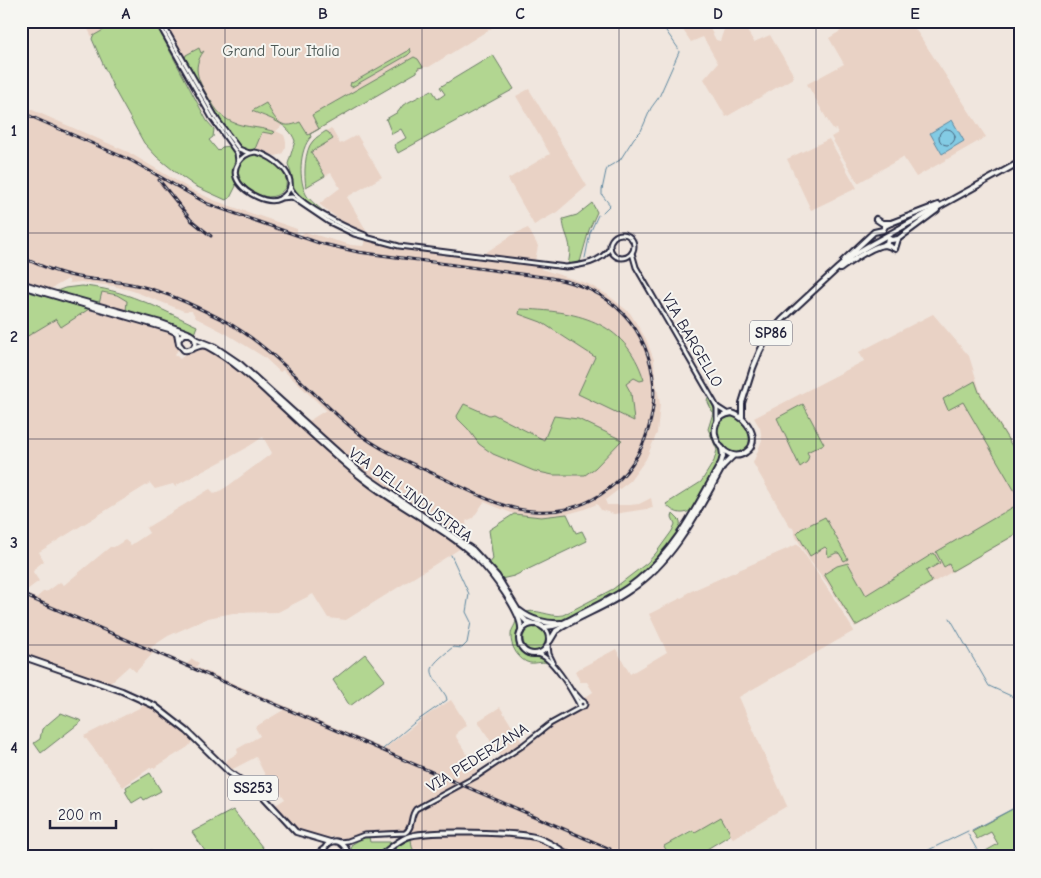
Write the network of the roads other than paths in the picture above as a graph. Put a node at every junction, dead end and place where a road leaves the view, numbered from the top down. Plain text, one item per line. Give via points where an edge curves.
1 (157, 21) edge
2 (161, 21) edge
3 (249, 153) junction
4 (238, 161) junction
5 (1020, 162) edge
6 (289, 185) junction
7 (281, 198) junction
8 (947, 202) junction
9 (891, 223) junction
10 (874, 232) junction
11 (898, 239) junction
12 (377, 240) junction
13 (883, 245) junction
14 (610, 248) junction
15 (632, 253) junction
16 (615, 257) junction
17 (600, 258) junction
18 (625, 258) junction
19 (636, 267) junction
20 (825, 280) junction
21 (21, 285) edge
22 (188, 333) junction
23 (195, 338) junction
24 (179, 340) junction
25 (192, 349) junction
26 (742, 403) junction
27 (717, 406) junction
28 (730, 414) junction
29 (742, 417) junction
30 (717, 420) junction
31 (722, 448) junction
32 (733, 456) junction
33 (517, 608) junction
34 (564, 622) junction
35 (534, 624) junction
36 (544, 627) junction
37 (521, 632) junction
38 (550, 641) junction
39 (548, 646) junction
40 (537, 654) junction
41 (21, 656) edge
42 (580, 704) junction
43 (318, 838) junction
44 (352, 840) junction
45 (330, 842) junction
46 (337, 842) junction
47 (324, 848) junction
48 (348, 854) edge
49 (313, 857) edge
50 (323, 857) edge
51 (379, 857) edge
52 (572, 857) edge

1 - 4 main road via 212,118 236,150
2 - 3 main road via 218,121 239,149
3 - 4 main road
3 - 6 main road via 263,154 284,168 289,176
4 - 7 main road via 235,174 242,187 264,200
5 - 8 main road, SP86
6 - 7 main road
6 - 12 main road via 295,196 325,216
7 - 12 main road via 292,197 339,227
8 - 9 main road
8 - 11 main road
8 - 20 main road, SP86 via 853,255
9 - 10 main road
9 - 10 main road via 882,223 876,218
10 - 20 main road
11 - 13 main road via 888,238
11 - 13 main road via 895,249
12 - 17 main road via 426,250 557,266 579,266
13 - 20 main road
14 - 15 main road via 615,236 626,235 634,243
14 - 16 main road
14 - 17 main road
15 - 18 main road
15 - 19 main road
16 - 17 main road
16 - 18 main road
18 - 19 main road
19 - 27 main road, VIA BARGELLO
20 - 26 main road, SP86 via 768,336 756,360
21 - 22 main road
21 - 24 main road via 169,329
22 - 23 main road
22 - 24 main road
23 - 25 main road
23 - 33 main road, VIA DELL'INDUSTRIA via 240,364 362,474 473,550 497,576
24 - 25 main road via 182,348
25 - 37 main road, VIA DELL'INDUSTRIA via 205,345 236,365 362,478 471,553 504,592 520,619
26 - 28 main road, SP86
26 - 29 main road, SP86
27 - 28 main road, VIA BARGELLO
27 - 30 main road, VIA BARGELLO
28 - 29 main road
28 - 30 main road
29 - 32 main road via 751,432 752,445 743,454
30 - 31 main road via 715,435
31 - 32 main road
31 - 34 main road via 721,463 685,527 665,555 626,589
32 - 38 main road via 723,466 681,539 656,569 623,595 556,630
33 - 34 main road via 530,618 550,623
33 - 35 main road, VIA DELL'INDUSTRIA via 524,619
34 - 36 main road
35 - 36 main road
35 - 37 main road
36 - 38 main road
37 - 40 main road via 523,650
38 - 39 main road
39 - 40 main road
39 - 42 main road via 550,658
40 - 42 main road via 550,662
41 - 43 main road, SS253 via 150,703 182,726 230,772 261,794 296,832
42 - 44 main road, VIA PEDERZANA via 485,771 415,810 410,830 403,834 364,835
43 - 45 main road, SS253
43 - 47 main road
44 - 46 main road
44 - 48 main road
45 - 46 main road, SS253
45 - 47 main road
46 - 48 main road
47 - 49 main road
47 - 50 main road
51 - 52 main road via 412,835 455,833 529,836

